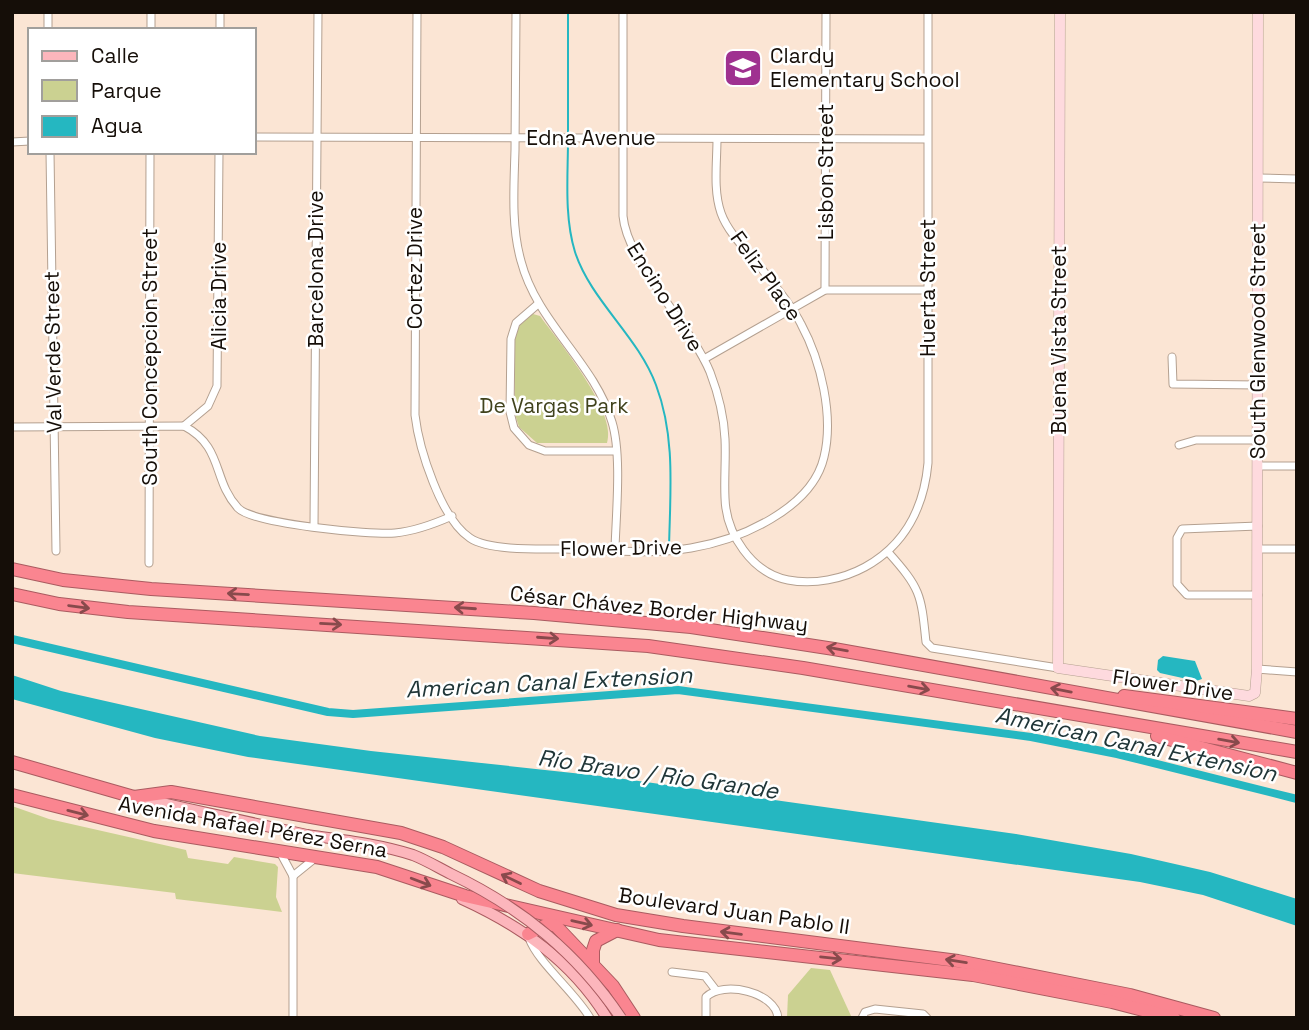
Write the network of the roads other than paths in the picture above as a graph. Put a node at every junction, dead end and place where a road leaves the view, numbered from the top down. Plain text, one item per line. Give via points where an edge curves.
1 (318, 12) edge
2 (417, 12) edge
3 (516, 12) edge
4 (623, 12) edge
5 (826, 12) edge
6 (928, 12) edge
7 (1060, 12) edge
8 (1258, 12) edge
9 (256, 137) edge
10 (317, 137) junction
11 (416, 138) junction
12 (515, 138) junction
13 (623, 139) junction
14 (717, 139) junction
15 (927, 139) junction
16 (826, 140) junction
17 (50, 154) edge
18 (150, 154) edge
19 (219, 154) edge
20 (1258, 178) junction
21 (1297, 178) edge
22 (825, 290) junction
23 (928, 290) junction
24 (538, 304) junction
25 (792, 308) junction
26 (1172, 357) dead end
27 (704, 359) junction
28 (1258, 385) junction
29 (149, 425) junction
30 (54, 426) junction
31 (184, 426) junction
32 (12, 427) edge
33 (1258, 440) junction
34 (1179, 445) dead end
35 (616, 451) junction
36 (1297, 466) edge
37 (1258, 467) junction
38 (452, 516) junction
39 (314, 526) junction
40 (1258, 526) junction
41 (735, 534) junction
42 (615, 549) junction
43 (1258, 549) junction
44 (1297, 549) edge
45 (56, 551) dead end
46 (888, 552) junction
47 (149, 563) dead end
48 (12, 569) edge
49 (12, 594) edge
50 (1258, 596) junction
51 (1058, 668) junction
52 (1257, 669) junction
53 (1297, 672) edge
54 (1084, 695) junction
55 (1065, 713) junction
56 (1297, 719) edge
57 (1297, 732) edge
58 (1297, 752) edge
59 (12, 762) edge
60 (1297, 773) edge
61 (12, 795) edge
62 (134, 797) junction
63 (279, 851) junction
64 (320, 857) junction
65 (293, 876) junction
66 (443, 890) junction
67 (617, 930) junction
68 (528, 934) junction
69 (593, 965) junction
70 (672, 972) dead end
71 (715, 989) junction
72 (293, 1018) edge
73 (590, 1018) edge
74 (607, 1018) edge
75 (621, 1018) edge
76 (634, 1018) edge
77 (706, 1018) edge
78 (778, 1018) edge
79 (862, 1018) edge
80 (927, 1018) edge
81 (1174, 1018) edge
82 (1214, 1018) edge

1 - 10 street, Barcelona Drive
2 - 11 street, Cortez Drive
3 - 12 street
4 - 13 street, Encino Drive
5 - 16 street, Lisbon Street
6 - 15 street, Huerta Street
7 - 51 street, Buena Vista Street
8 - 20 street, South Glenwood Street
9 - 10 street, Edna Avenue
10 - 11 street, Edna Avenue
10 - 39 street, Barcelona Drive
11 - 12 street, Edna Avenue
11 - 38 street, Cortez Drive via 415,415 426,465
12 - 13 street, Edna Avenue
12 - 24 street via 517,243
13 - 14 street, Edna Avenue
13 - 27 street, Encino Drive via 622,216 627,236
14 - 16 street, Edna Avenue
14 - 25 street, Feliz Place via 717,193 724,221
15 - 16 street, Edna Avenue
15 - 23 street, Huerta Street
16 - 22 street, Lisbon Street
17 - 30 street, Val Verde Street
18 - 29 street, South Concepcion Street
19 - 31 street, Alicia Drive via 218,386 208,406
20 - 21 street
20 - 28 street, South Glenwood Street
22 - 23 street
22 - 25 street
23 - 46 street, Huerta Street via 927,479 914,517
24 - 35 street via 600,394 612,422
24 - 35 street via 516,323 511,339 514,428 524,441 545,451
25 - 27 street
25 - 41 street, Feliz Place via 819,369 826,416 824,458 816,478 797,502
26 - 28 street via 1173,384
27 - 41 street, Encino Drive via 721,412 724,499
28 - 33 street, South Glenwood Street
29 - 30 street
29 - 31 street
29 - 47 street, South Concepcion Street
30 - 32 street
30 - 45 street, Val Verde Street
31 - 39 street via 212,450 230,498 241,511 256,519
33 - 34 street via 1196,440
33 - 37 street, South Glenwood Street
35 - 42 street
36 - 37 street
37 - 40 street, South Glenwood Street
38 - 39 street via 397,533
38 - 42 street, Flower Drive via 463,532 480,542 534,549
40 - 43 street, South Glenwood Street
40 - 50 street via 1184,527 1177,536 1177,584 1182,593
41 - 42 street, Flower Drive via 690,548
41 - 46 street via 761,569 793,581 840,577
43 - 44 street
43 - 50 street, South Glenwood Street
46 - 51 street, Flower Drive via 920,596 928,646
54 -> 48 highway, César Chávez Border Highway via 691,627 534,612 151,589 63,580
49 -> 55 highway, César Chávez Border Highway via 117,611 648,646
50 - 52 street, South Glenwood Street
51 - 52 street, Flower Drive via 1249,696 1255,693
52 - 53 street
54 - 56 highway via 1146,697
54 - 57 highway, César Chávez Border Highway
55 -> 58 highway, César Chávez Border Highway
55 - 60 highway
59 - 62 highway, Avenida Rafael Pérez Serna
61 -> 63 highway, Avenida Rafael Pérez Serna via 155,831
62 - 75 main road, Avenida Rafael Pérez Serna, bridge via 415,856 507,903 565,949
82 -> 62 highway, Boulevard Juan Pablo II via 1130,995 958,961 646,921 539,891 401,833 171,792
63 - 64 highway, Avenida Rafael Pérez Serna
63 - 65 street
64 - 65 street
64 -> 66 highway, Avenida Rafael Pérez Serna via 377,867
65 - 72 street
66 -> 67 highway, Boulevard Juan Pablo II
66 - 68 main road, Avenida Rafael Pérez Serna
67 - 69 highway via 596,941
67 -> 81 highway, Boulevard Juan Pablo II via 701,946 973,975
68 - 69 highway via 548,924 556,926
68 - 73 street via 536,952
68 - 74 main road, Avenida Rafael Pérez Serna via 568,968
69 - 76 highway
70 - 71 street via 705,976
71 - 77 street via 706,997
71 - 78 street via 768,999
79 - 80 street via 875,1009

